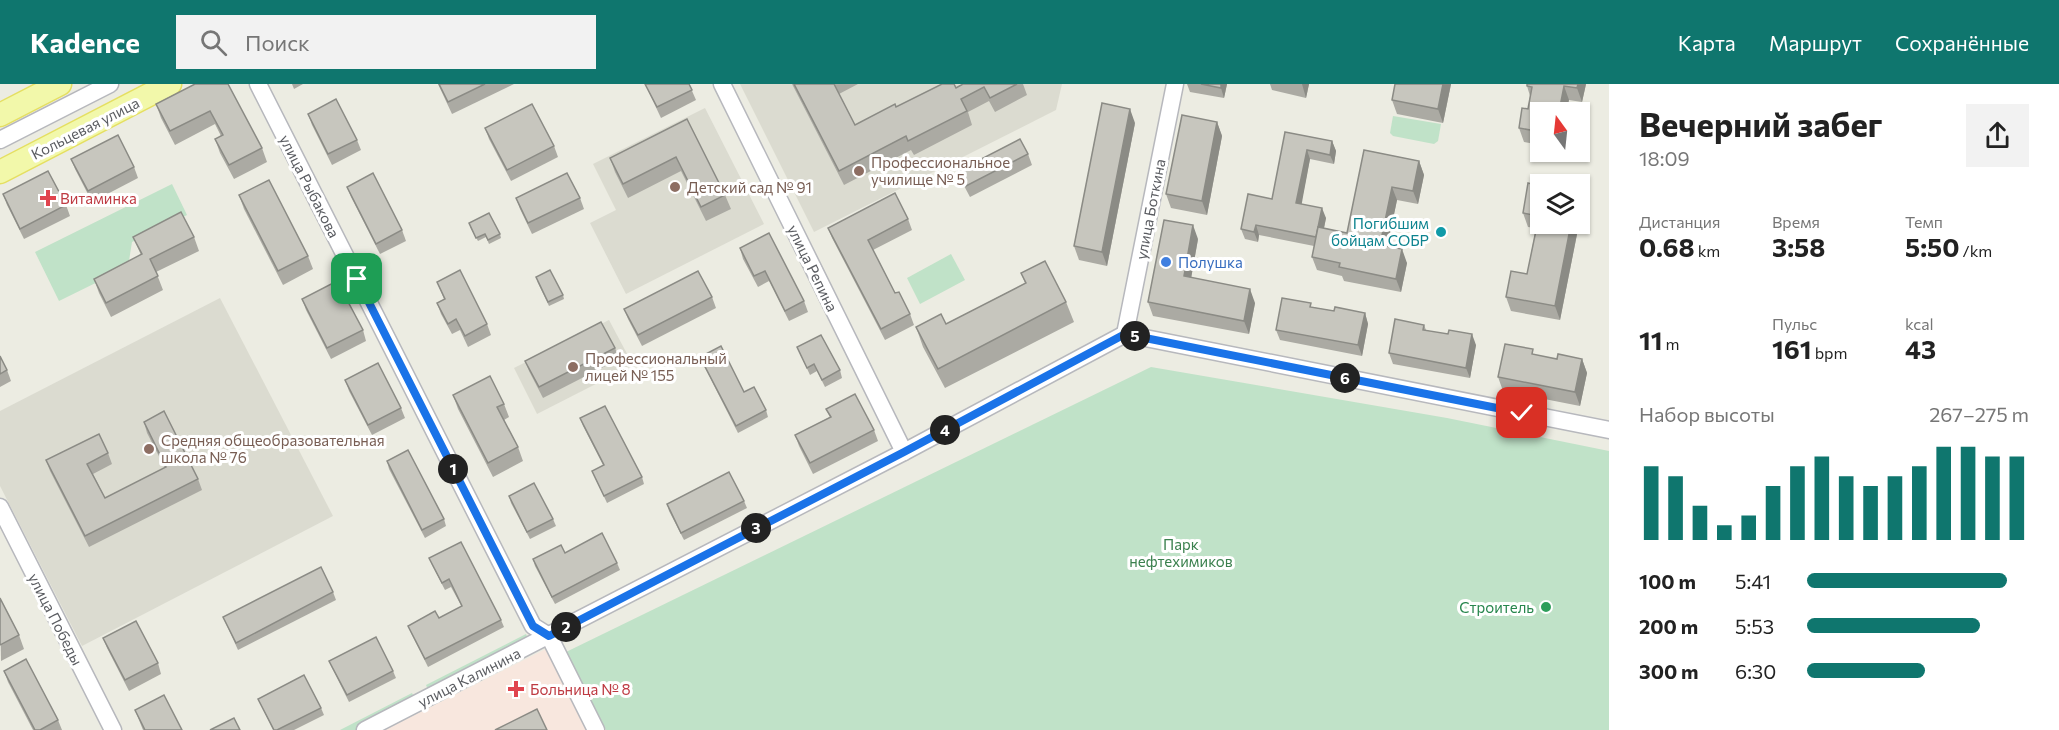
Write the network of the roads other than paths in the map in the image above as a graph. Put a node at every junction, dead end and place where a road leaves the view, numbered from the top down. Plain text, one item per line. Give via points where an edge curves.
1 (60, 84) edge
2 (110, 84) edge
3 (170, 84) edge
4 (258, 84) edge
5 (722, 84) edge
6 (1175, 84) edge
7 (0, 115) edge
8 (0, 140) edge
9 (0, 172) edge
10 (1125, 334) junction
11 (1609, 430) edge
12 (904, 452) junction
13 (0, 507) edge
14 (549, 636) junction
15 (113, 730) edge
16 (365, 730) edge
17 (597, 730) edge

1 - 7 main road
2 - 8 street
3 - 9 main road, Кольцевая улица
4 - 14 street, улица Рыбакова via 533,626
5 - 12 street, улица Репина
6 - 10 street, улица Боткина
10 - 11 street
10 - 12 street, улица Калинина
12 - 14 street, улица Калинина
13 - 15 street, улица Победы
14 - 16 street, улица Калинина
14 - 17 street, улица Рыбакова

